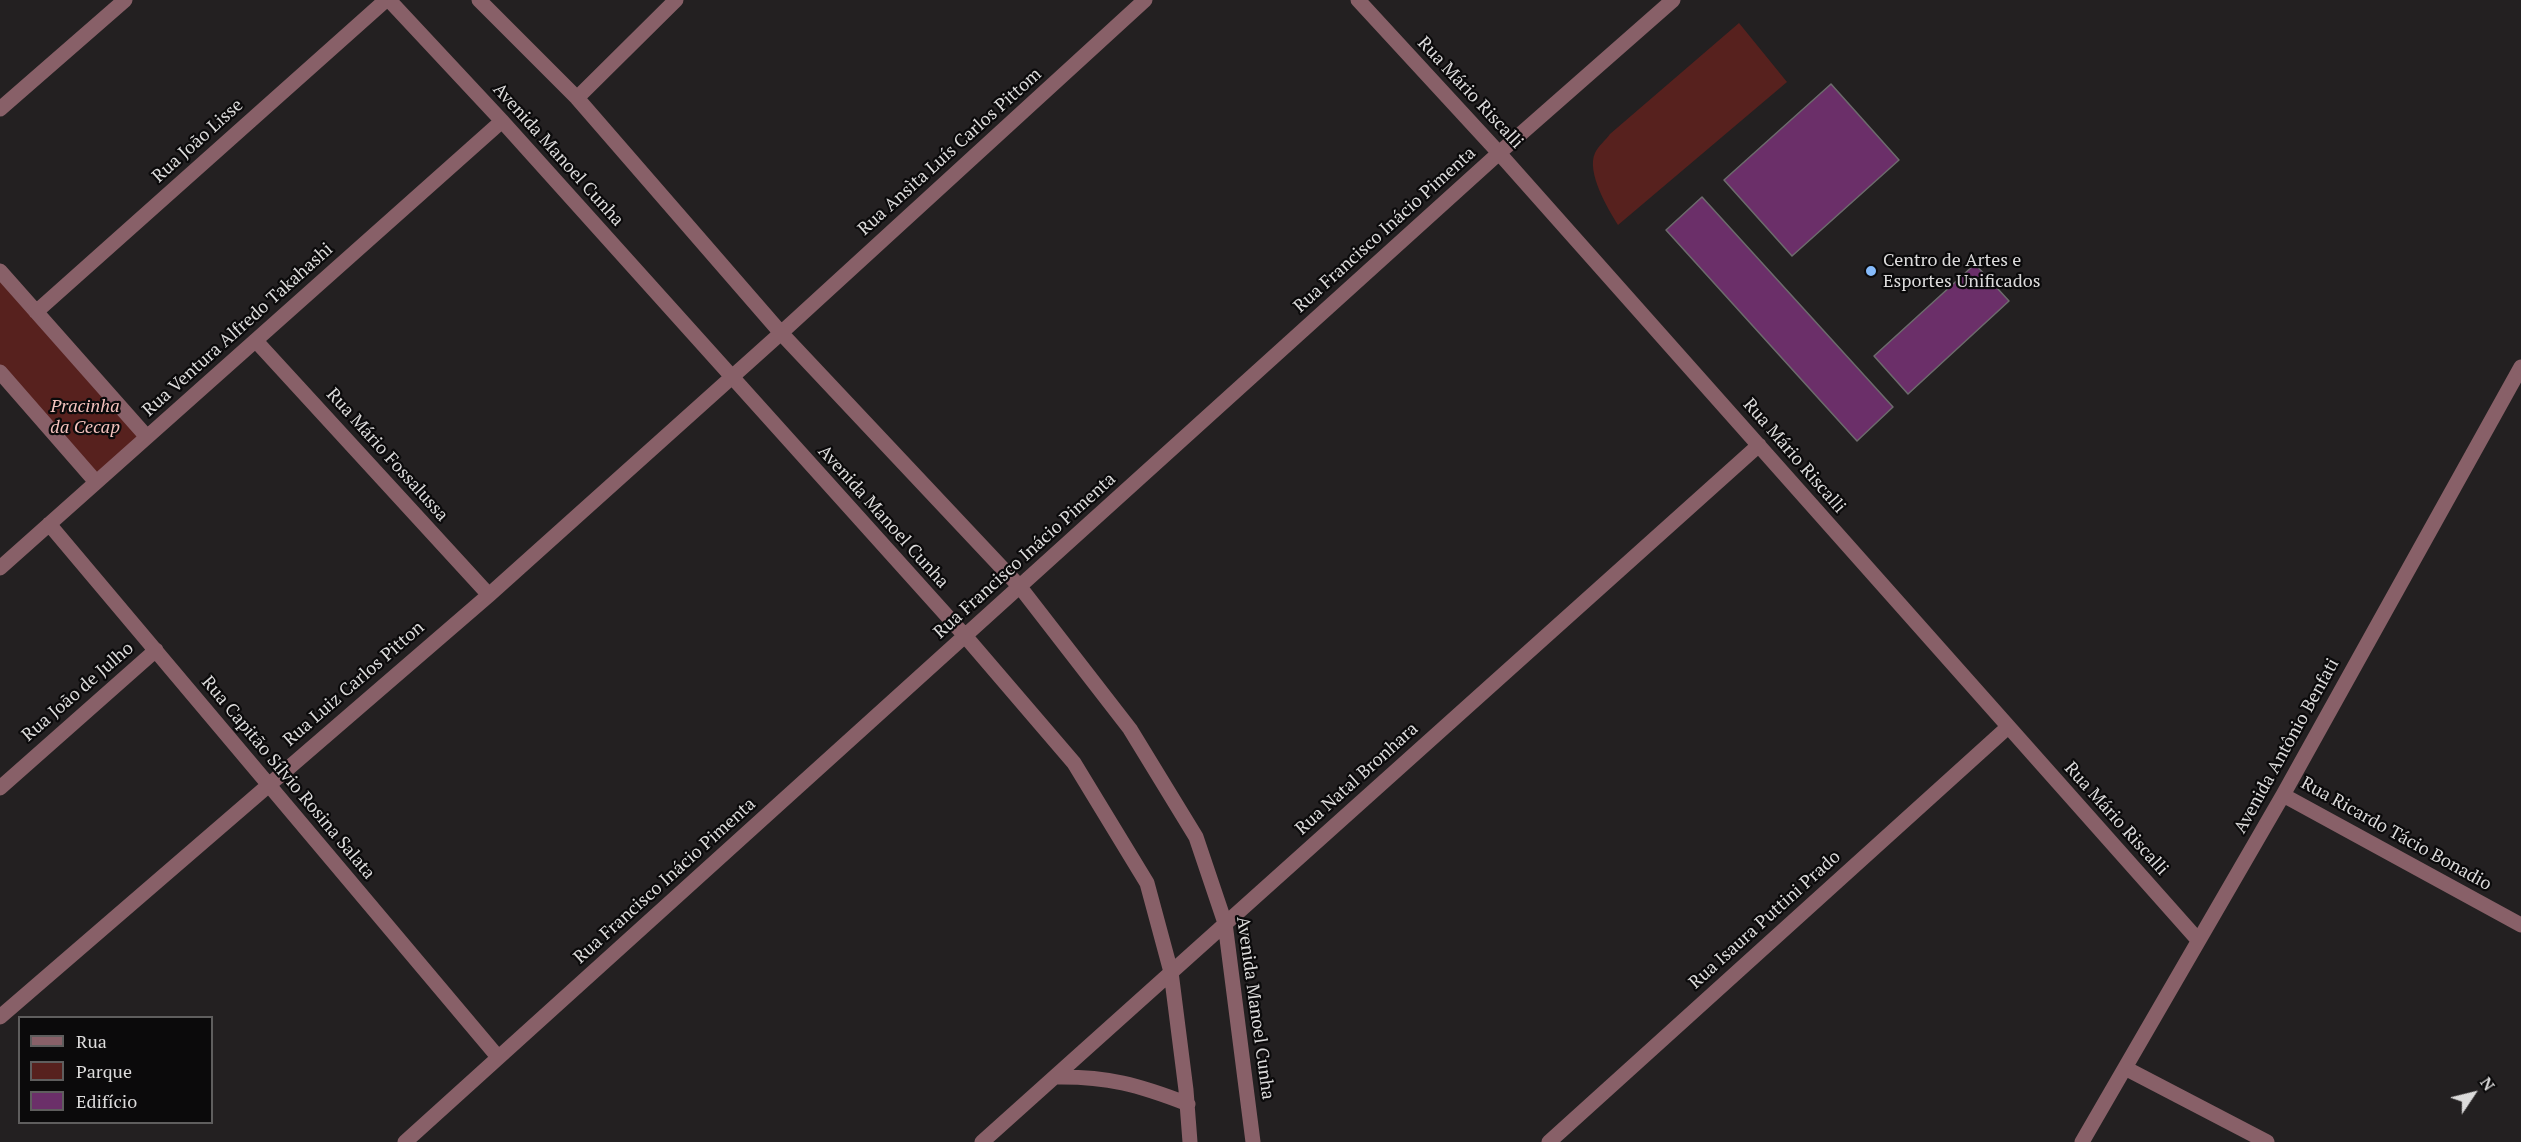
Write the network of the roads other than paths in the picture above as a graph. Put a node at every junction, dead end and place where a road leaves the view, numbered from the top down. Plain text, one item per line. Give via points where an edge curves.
1 (125, 0) edge
2 (388, 0) edge
3 (479, 0) edge
4 (676, 0) edge
5 (1145, 0) edge
6 (1358, 0) edge
7 (1673, 0) edge
8 (578, 98) junction
9 (0, 109) edge
10 (502, 121) junction
11 (1499, 153) junction
12 (0, 271) edge
13 (36, 312) junction
14 (781, 333) junction
15 (256, 340) junction
16 (2521, 367) edge
17 (0, 372) edge
18 (731, 377) junction
19 (147, 437) junction
20 (1759, 445) junction
21 (96, 482) junction
22 (49, 524) junction
23 (0, 568) edge
24 (1020, 587) junction
25 (489, 595) junction
26 (966, 637) junction
27 (156, 650) junction
28 (2008, 727) junction
29 (267, 785) junction
30 (0, 788) edge
31 (2283, 795) junction
32 (1225, 923) junction
33 (2521, 925) edge
34 (2198, 940) junction
35 (1171, 972) junction
36 (0, 1017) edge
37 (498, 1057) junction
38 (2127, 1069) junction
39 (1055, 1077) junction
40 (1188, 1104) junction
41 (405, 1142) edge
42 (982, 1142) edge
43 (1190, 1142) edge
44 (1253, 1142) edge
45 (1549, 1142) edge
46 (2082, 1142) edge
47 (2267, 1142) edge

1 - 9 street
2 - 10 street, Avenida Manoel Cunha
2 - 13 street, Rua João Lisse
3 - 8 street, Avenida Manoel Cunha
4 - 8 street
5 - 14 street, Rua Ansìta Luís Carlos Pittom
6 - 11 street, Rua Mário Riscalli
7 - 11 street, Rua Francisco Inácio Pimenta
8 - 14 street, Avenida Manoel Cunha
10 - 15 street, Rua Ventura Alfredo Takahashi
10 - 18 street, Avenida Manoel Cunha
11 - 20 street, Rua Mário Riscalli
11 - 24 street, Rua Francisco Inácio Pimenta
12 - 13 street
13 - 19 street
14 - 18 street, Rua Ansìta Luís Carlos Pittom
14 - 24 street, Avenida Manoel Cunha
15 - 19 street, Rua Ventura Alfredo Takahashi
15 - 25 street, Rua Mário Fossalussa
16 - 31 street, Avenida Antônio Benfati
17 - 21 street
18 - 25 street, Rua Luiz Carlos Pitton
18 - 26 street, Avenida Manoel Cunha
19 - 21 street, Rua Ventura Alfredo Takahashi
20 - 28 street, Rua Mário Riscalli
20 - 32 street, Rua Natal Bronhara
21 - 22 street, Rua Ventura Alfredo Takahashi
22 - 23 street, Rua Ventura Alfredo Takahashi
22 - 27 street, Rua Capitão Sílvio Rosina Salata
24 - 26 street, Rua Francisco Inácio Pimenta
24 - 32 street, Avenida Manoel Cunha via 1130,729 1196,837
25 - 29 street, Rua Luiz Carlos Pitton
26 - 35 street, Avenida Manoel Cunha via 1074,763 1147,883
26 - 37 street, Rua Francisco Inácio Pimenta
27 - 29 street, Rua Capitão Sílvio Rosina Salata
27 - 30 street, Rua João de Julho
28 - 34 street, Rua Mário Riscalli
28 - 45 street, Rua Isaura Puttini Prado
29 - 36 street, Rua Luiz Carlos Pitton
29 - 37 street, Rua Capitão Sílvio Rosina Salata
31 - 33 street, Rua Ricardo Tácio Bonadio
31 - 34 street, Avenida Antônio Benfati
32 - 35 street, Rua Natal Bronhara
32 - 44 street, Avenida Manoel Cunha
34 - 38 street, Avenida Antônio Benfati
35 - 39 street, Rua Natal Bronhara
35 - 40 street, Avenida Manoel Cunha
37 - 41 street, Rua Francisco Inácio Pimenta
38 - 46 street, Avenida Antônio Benfati
38 - 47 street
39 - 40 street via 1094,1076 1144,1087
39 - 42 street, Rua Natal Bronhara
40 - 43 street, Avenida Manoel Cunha

